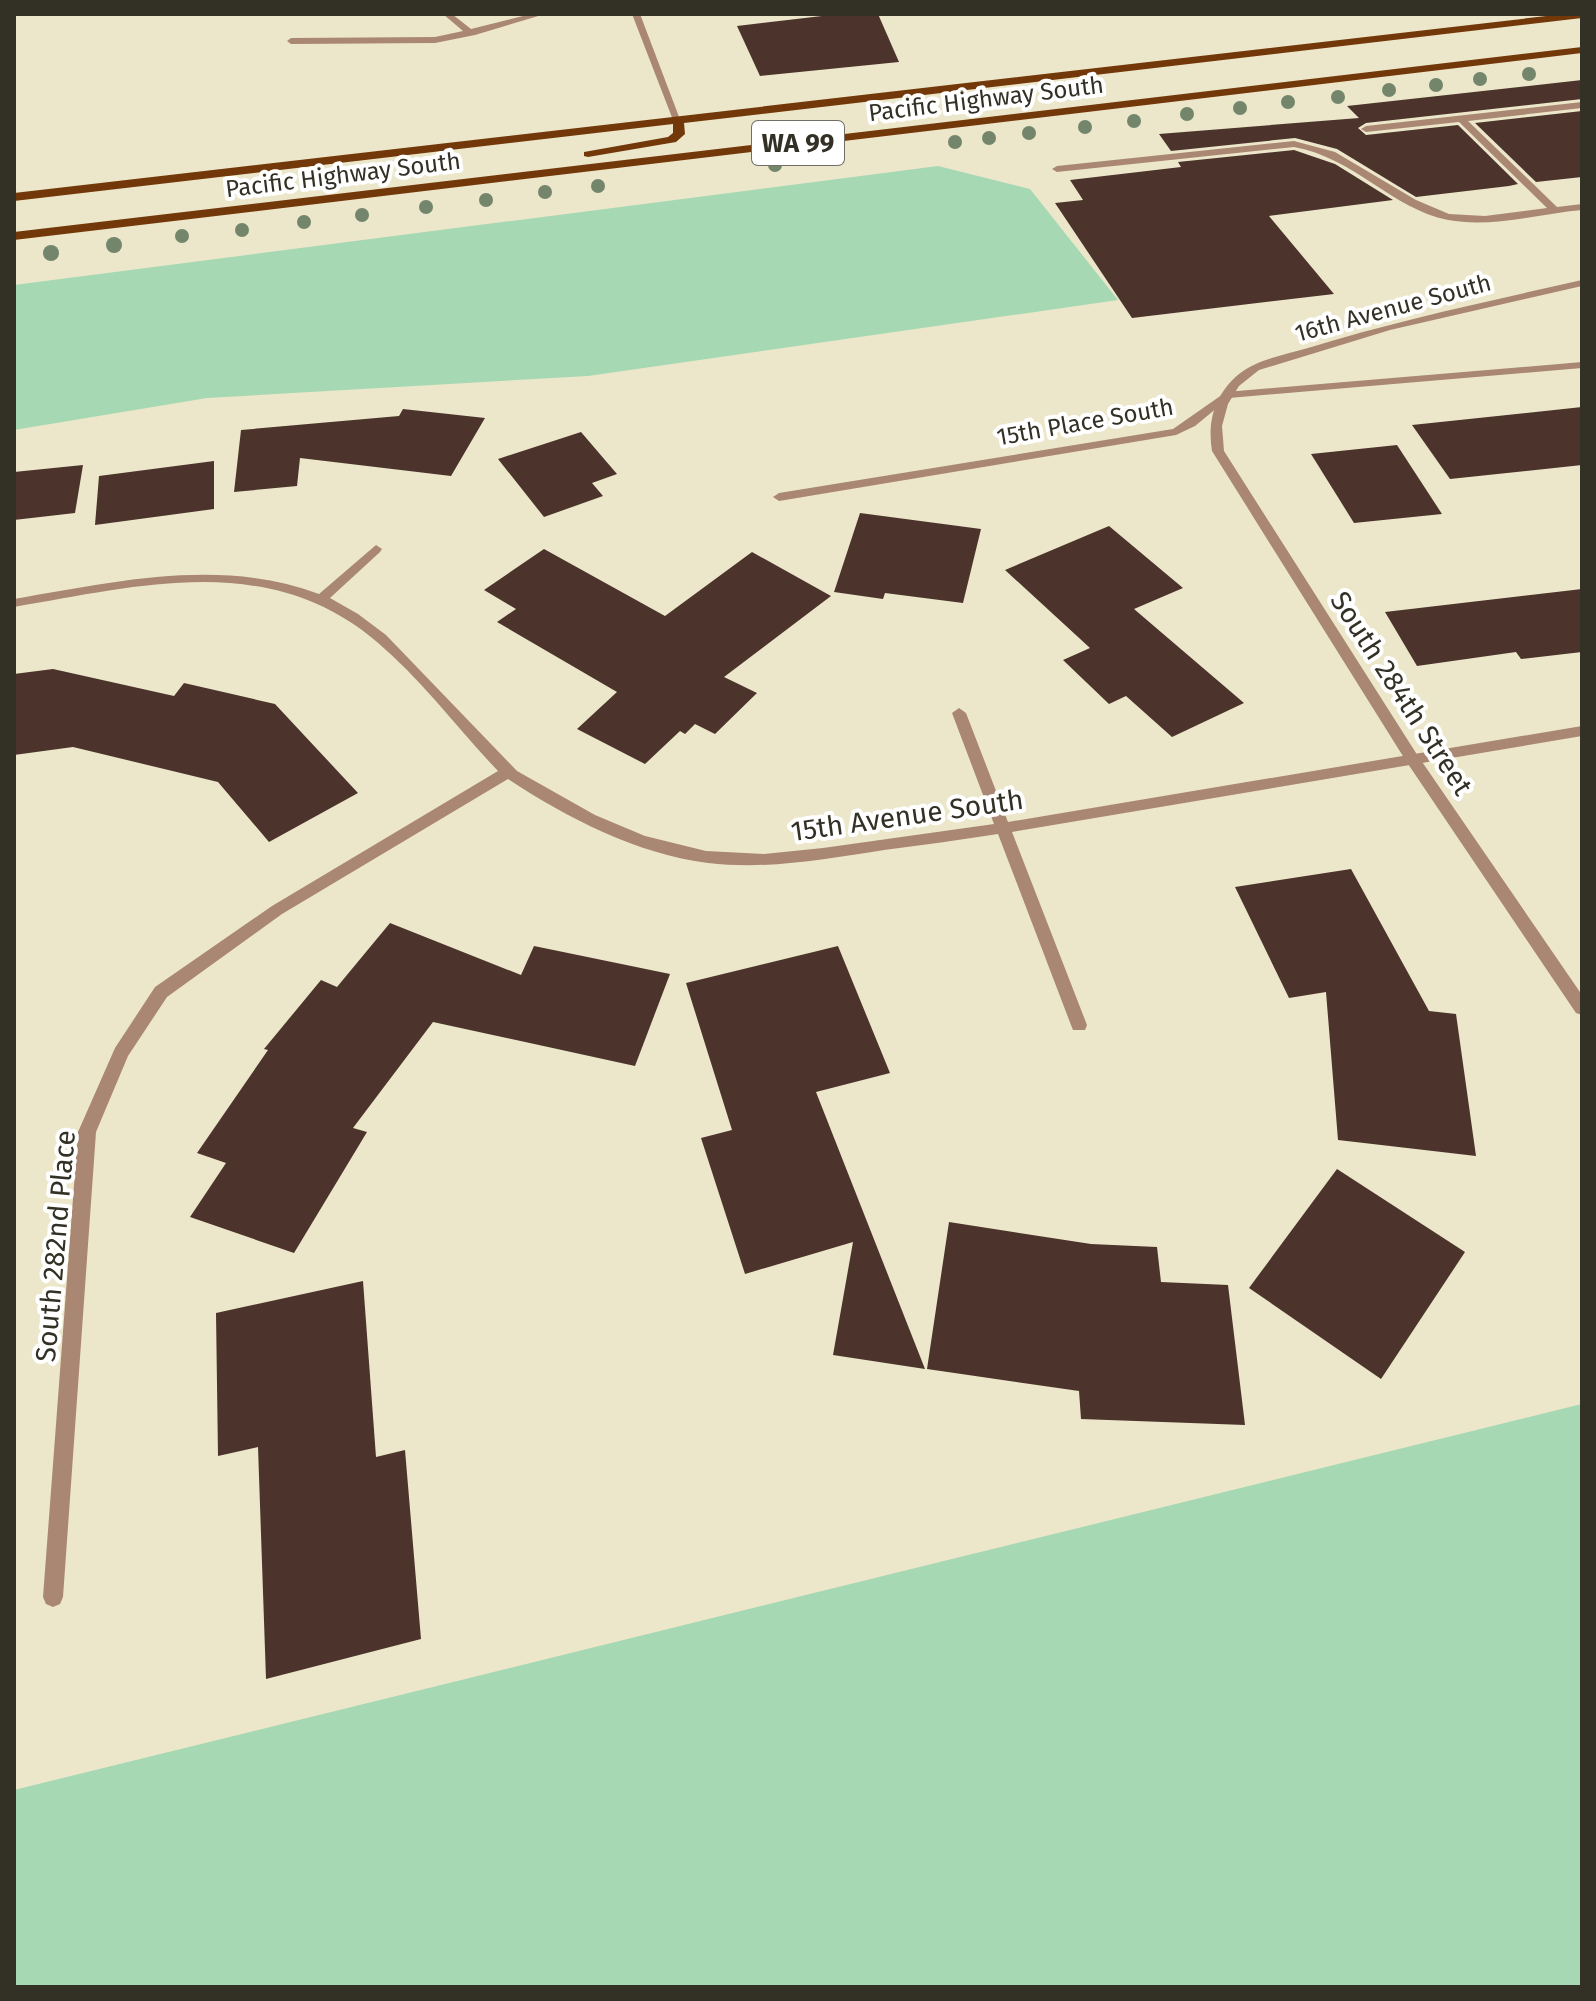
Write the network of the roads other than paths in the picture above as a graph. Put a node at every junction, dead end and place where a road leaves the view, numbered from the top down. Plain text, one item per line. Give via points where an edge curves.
1 (447, 14) edge
2 (541, 14) edge
3 (636, 14) edge
4 (1582, 15) edge
5 (472, 33) junction
6 (291, 41) dead end
7 (1582, 50) edge
8 (1582, 105) edge
9 (1461, 119) junction
10 (678, 120) junction
11 (1366, 129) dead end
12 (1057, 169) dead end
13 (416, 188) junction
14 (14, 197) edge
15 (1582, 207) edge
16 (1553, 208) junction
17 (14, 236) edge
18 (1582, 283) edge
19 (1582, 365) edge
20 (1226, 395) junction
21 (779, 497) dead end
22 (376, 549) dead end
23 (321, 599) junction
24 (14, 603) edge
25 (959, 713) dead end
26 (1582, 731) edge
27 (1411, 757) junction
28 (508, 772) junction
29 (1004, 830) junction
30 (1582, 1008) edge
31 (1079, 1025) dead end
32 (53, 1597) dead end

1 - 5 street
2 - 5 street
3 - 10 street
4 - 10 main road, Pacific Highway South / WA 99
5 - 6 street via 435,40
7 - 13 main road, Pacific Highway South / WA 99
8 - 9 street
9 - 11 street
9 - 16 street
10 - 13 main road via 679,134 672,140
10 - 14 main road, Pacific Highway South / WA 99
12 - 16 street via 1294,144 1320,147 1430,212 1485,218
13 - 17 main road, Pacific Highway South / WA 99
15 - 16 street
18 - 20 street, 16th Avenue South via 1401,324 1274,361 1239,378
19 - 20 street
20 - 21 street, 15th Place South via 1176,432
20 - 27 street, South 284th Street via 1212,430 1218,451
22 - 23 street
23 - 24 street, 15th Avenue South via 272,583 219,579 154,582
23 - 28 street, 15th Avenue South via 385,640
25 - 29 street
26 - 27 street, 15th Avenue South
27 - 29 street, 15th Avenue South
27 - 30 street, South 284th Street
28 - 29 street, 15th Avenue South via 598,826 714,858 750,861
28 - 32 street, South 282nd Place via 277,910 161,992 121,1053 87,1132
29 - 31 street

